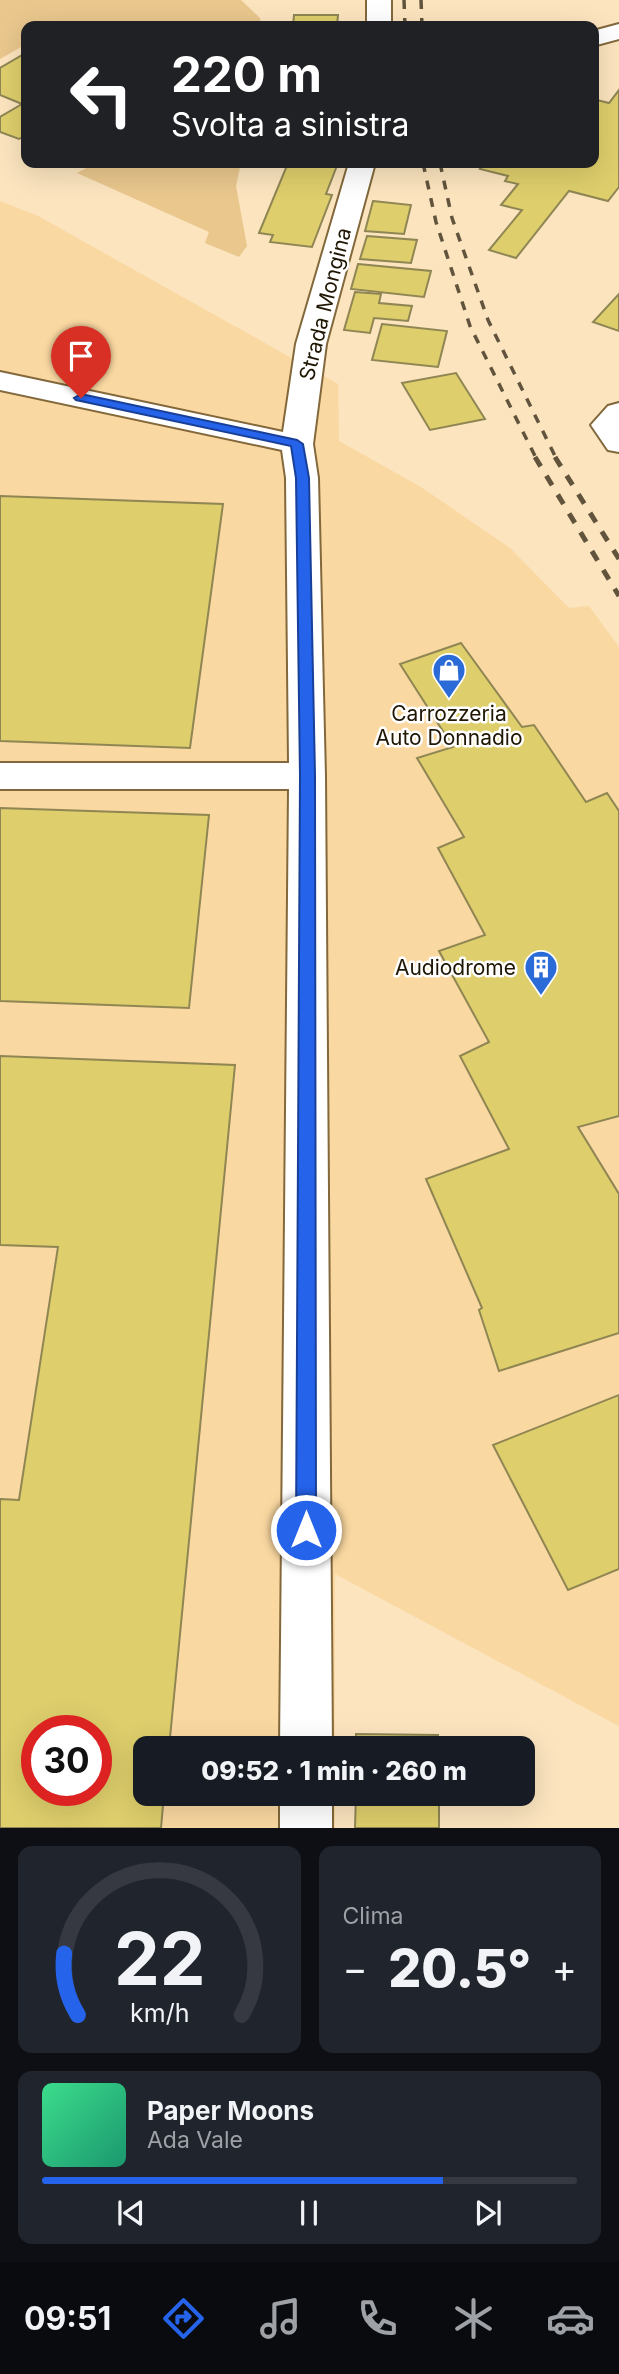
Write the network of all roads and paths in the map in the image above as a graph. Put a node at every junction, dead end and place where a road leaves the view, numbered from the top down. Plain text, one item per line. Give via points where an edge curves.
1 (379, 0) edge
2 (379, 21) edge
3 (619, 31) edge
4 (599, 37) edge
5 (361, 168) edge
6 (0, 381) edge
7 (297, 444) junction
8 (0, 776) edge
9 (307, 776) junction
10 (306, 1736) edge
11 (306, 1806) edge
12 (306, 1828) edge

1 - 2 street
3 - 4 street
5 - 7 street, Strada Mongina via 311,344
6 - 7 street
7 - 9 street, Strada Mongina via 302,478
8 - 9 street
9 - 10 street, Strada Mongina
11 - 12 street

